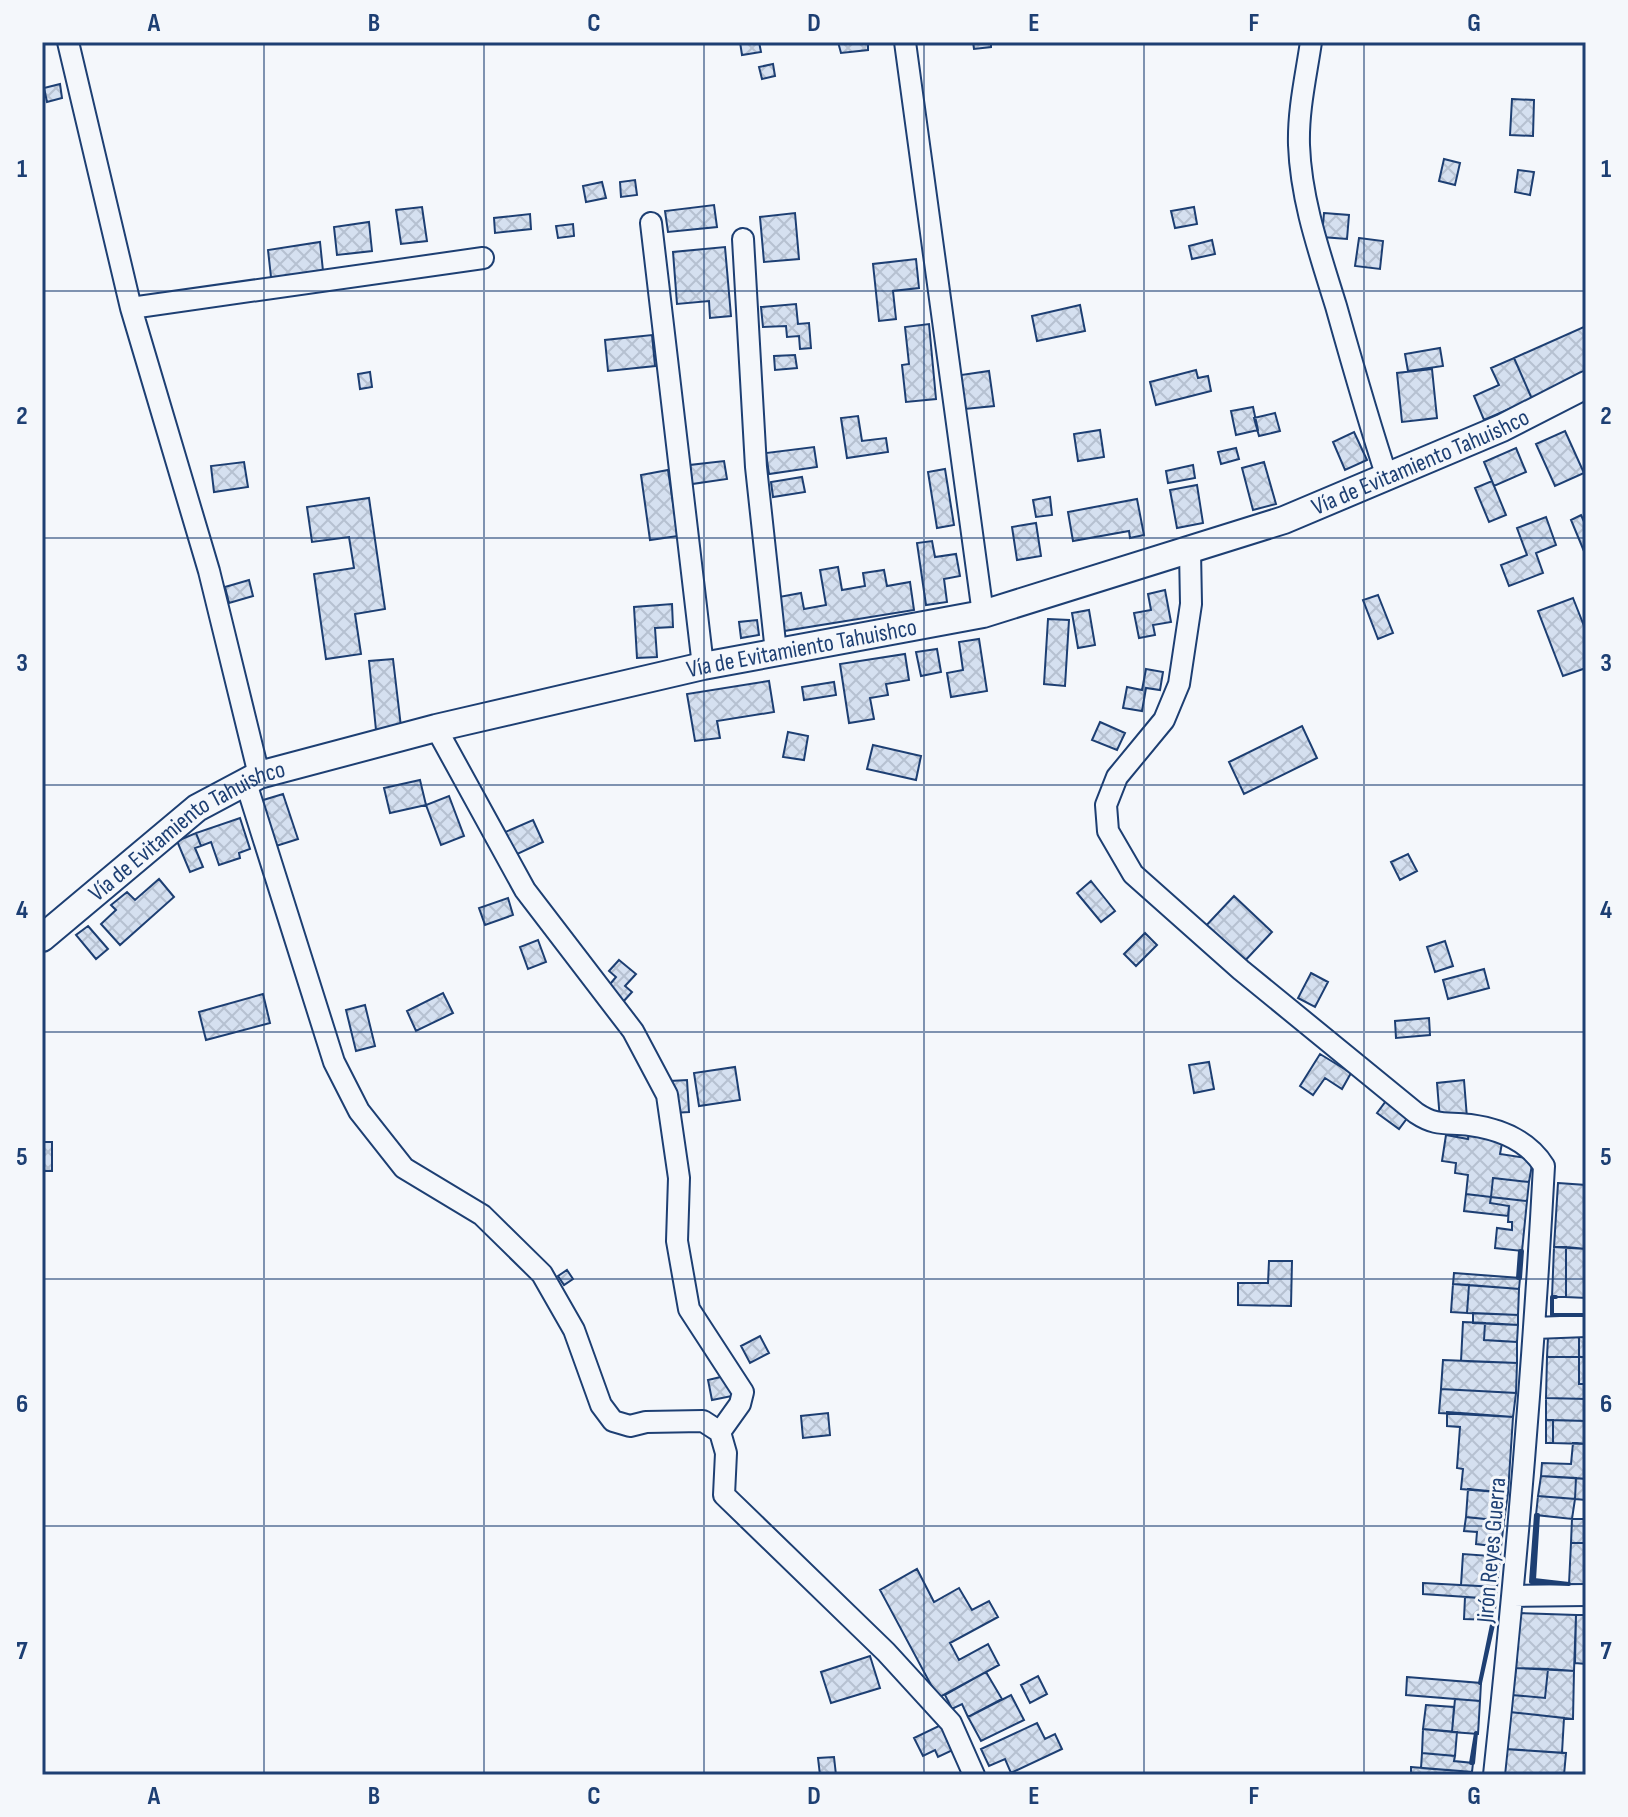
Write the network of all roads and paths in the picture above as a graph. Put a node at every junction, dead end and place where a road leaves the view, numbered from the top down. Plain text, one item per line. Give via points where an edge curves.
1 (68, 42) edge
2 (905, 42) edge
3 (1311, 42) edge
4 (651, 223) dead end
5 (743, 239) dead end
6 (483, 258) dead end
7 (131, 308) junction
8 (1586, 385) edge
9 (1387, 477) junction
10 (1190, 551) junction
11 (983, 614) junction
12 (776, 652) junction
13 (703, 666) junction
14 (436, 728) junction
15 (252, 779) junction
16 (42, 938) edge
17 (1586, 1326) edge
18 (1535, 1328) junction
19 (720, 1432) junction
20 (1586, 1595) edge
21 (1514, 1596) junction
22 (974, 1775) edge
23 (1494, 1775) edge

1 - 7 street
2 - 11 street
3 - 9 street via 1300,105 1302,182
4 - 13 street
5 - 12 street via 756,467
6 - 7 street
7 - 15 street via 209,571
8 - 9 main road, Vía de Evitamiento Tahuishco
9 - 10 main road, Vía de Evitamiento Tahuishco via 1284,520
10 - 11 main road, Vía de Evitamiento Tahuishco
10 - 18 street, Jirón Reyes Guerra via 1190,617 1179,684 1164,720 1117,777 1106,805 1108,831 1133,874 1416,1113 1437,1125 1503,1132 1535,1153 1544,1166
11 - 12 main road, Vía de Evitamiento Tahuishco
12 - 13 main road, Vía de Evitamiento Tahuishco
13 - 14 main road, Vía de Evitamiento Tahuishco
14 - 15 main road, Vía de Evitamiento Tahuishco
14 - 19 street via 525,890 633,1031 667,1095 679,1178 677,1241 689,1309 743,1392
15 - 16 main road, Vía de Evitamiento Tahuishco via 197,808
15 - 19 street via 334,1062 359,1111 404,1168 482,1215 542,1274 574,1330 601,1405 613,1421 630,1426 703,1421
17 - 18 street
18 - 21 street, Jirón Reyes Guerra
19 - 22 street via 726,1453 724,1495 886,1652 951,1723
20 - 21 street
21 - 23 street, Jirón Reyes Guerra

